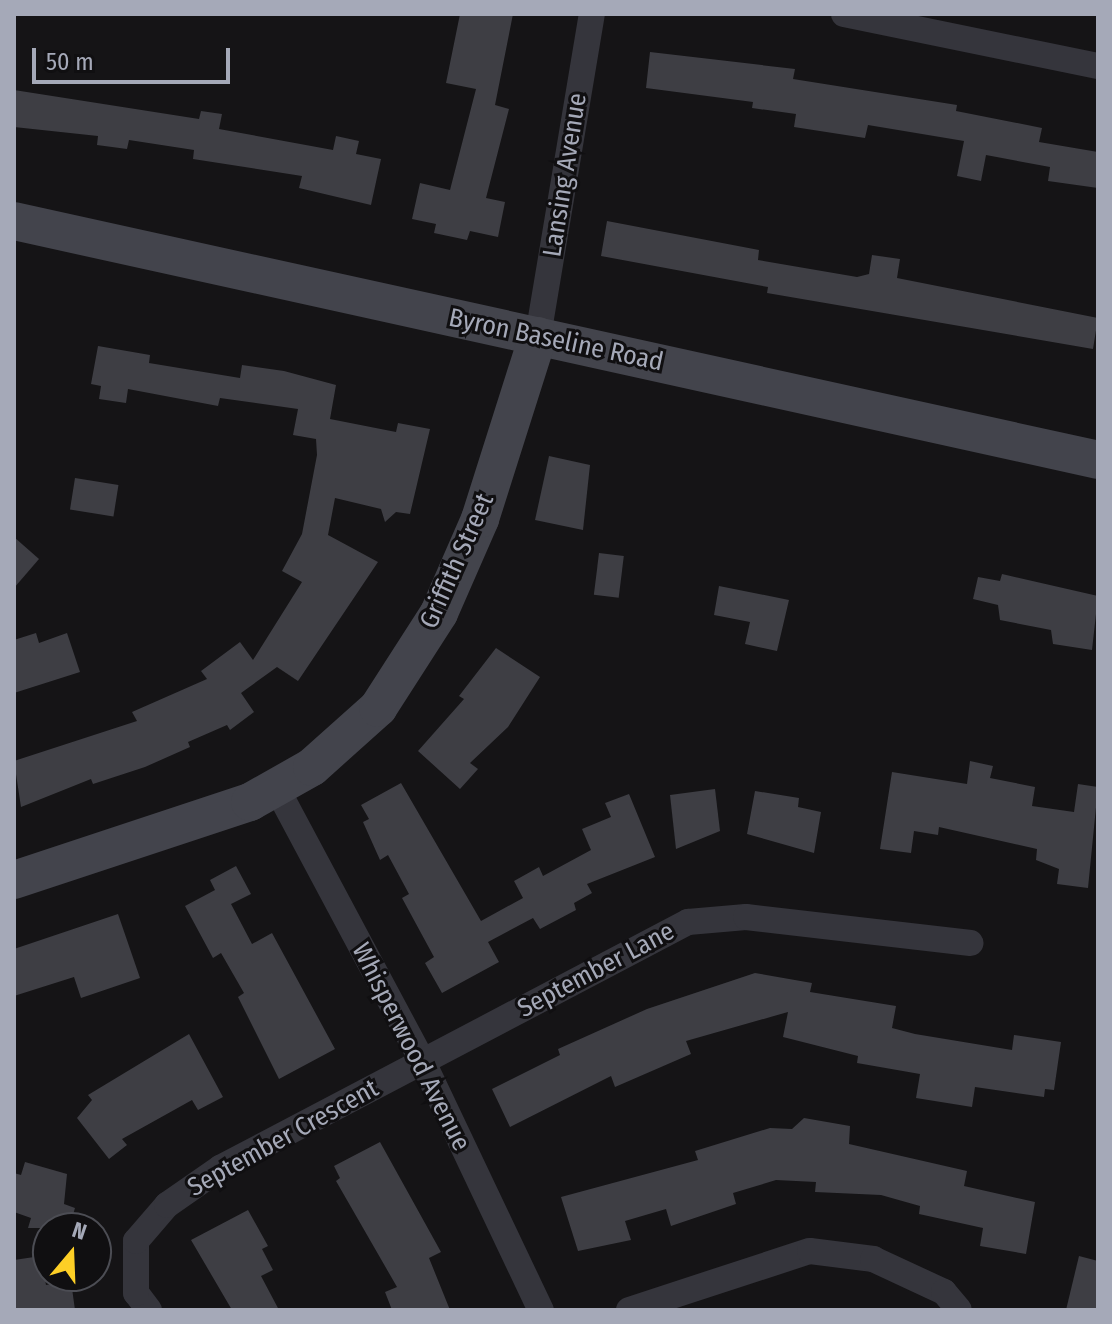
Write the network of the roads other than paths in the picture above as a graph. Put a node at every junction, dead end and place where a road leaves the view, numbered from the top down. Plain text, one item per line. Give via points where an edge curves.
1 (592, 14) edge
2 (844, 14) edge
3 (1098, 66) edge
4 (14, 221) edge
5 (538, 336) junction
6 (1098, 460) edge
7 (276, 787) junction
8 (14, 880) edge
9 (970, 943) dead end
10 (423, 1062) junction
11 (149, 1310) edge
12 (541, 1310) edge
13 (629, 1310) edge
14 (959, 1310) edge

1 - 5 street, Lansing Avenue
2 - 3 street
4 - 5 main road, Byron Baseline Road
5 - 6 main road, Byron Baseline Road
5 - 7 main road, Griffith Street via 480,519 439,613 378,708 312,767
7 - 8 main road, Griffith Street via 250,802
7 - 10 street, Whisperwood Avenue
9 - 10 street, September Lane via 746,917 688,922
10 - 11 street, September Crescent via 220,1168 167,1205 136,1241 136,1293
10 - 12 street, Whisperwood Avenue
13 - 14 street via 810,1251 873,1259 944,1292

